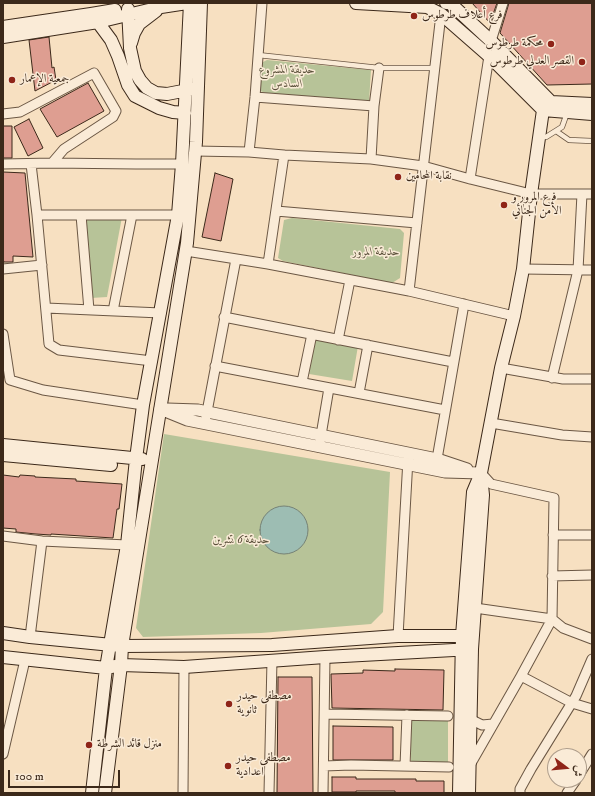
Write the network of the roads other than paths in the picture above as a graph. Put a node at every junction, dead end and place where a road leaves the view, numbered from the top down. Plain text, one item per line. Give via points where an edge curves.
1 (149, 3) edge
2 (187, 3) edge
3 (190, 3) edge
4 (201, 3) edge
5 (262, 3) edge
6 (356, 3) edge
7 (450, 3) edge
8 (503, 3) edge
9 (161, 7) junction
10 (444, 8) edge
11 (128, 11) junction
12 (95, 18) junction
13 (3, 27) edge
14 (195, 32) junction
15 (3, 37) edge
16 (492, 41) junction
17 (130, 48) junction
18 (258, 55) junction
19 (489, 56) junction
20 (379, 68) junction
21 (435, 68) junction
22 (199, 88) junction
23 (186, 90) junction
24 (255, 97) junction
25 (592, 104) edge
26 (374, 106) junction
27 (547, 106) junction
28 (568, 112) junction
29 (185, 113) junction
30 (3, 114) edge
31 (592, 114) edge
32 (556, 131) junction
33 (539, 137) junction
34 (592, 141) edge
35 (196, 151) junction
36 (249, 152) junction
37 (284, 155) junction
38 (371, 159) junction
39 (52, 163) junction
40 (3, 164) edge
41 (31, 164) junction
42 (182, 164) junction
43 (423, 166) junction
44 (470, 179) junction
45 (531, 194) junction
46 (582, 194) junction
47 (592, 194) edge
48 (276, 211) junction
49 (37, 215) junction
50 (81, 215) junction
51 (132, 215) junction
52 (178, 215) junction
53 (417, 223) junction
54 (186, 251) junction
55 (236, 259) junction
56 (268, 264) junction
57 (42, 265) junction
58 (3, 269) edge
59 (523, 269) junction
60 (578, 270) junction
61 (592, 270) edge
62 (350, 280) junction
63 (409, 291) junction
64 (464, 304) junction
65 (46, 308) junction
66 (89, 310) junction
67 (113, 311) junction
68 (161, 313) junction
69 (514, 316) junction
70 (224, 317) junction
71 (3, 334) edge
72 (312, 334) junction
73 (338, 340) junction
74 (368, 345) junction
75 (152, 361) junction
76 (453, 362) junction
77 (215, 366) junction
78 (501, 368) junction
79 (552, 378) junction
80 (592, 379) edge
81 (6, 380) edge
82 (302, 382) junction
83 (329, 388) junction
84 (359, 393) junction
85 (143, 405) junction
86 (160, 409) junction
87 (445, 410) junction
88 (207, 412) junction
89 (491, 423) junction
90 (205, 424) junction
91 (320, 435) junction
92 (592, 437) edge
93 (3, 446) edge
94 (319, 447) junction
95 (3, 455) edge
96 (408, 459) junction
97 (437, 459) junction
98 (135, 463) junction
99 (151, 464) junction
100 (481, 473) junction
101 (553, 535) junction
102 (592, 535) edge
103 (3, 536) edge
104 (42, 540) junction
105 (127, 545) junction
106 (592, 575) edge
107 (552, 576) junction
108 (475, 608) junction
109 (552, 619) junction
110 (3, 633) edge
111 (398, 636) junction
112 (467, 636) junction
113 (30, 637) junction
114 (592, 639) edge
115 (272, 645) junction
116 (116, 646) junction
117 (467, 650) junction
118 (398, 652) junction
119 (3, 657) edge
120 (325, 657) junction
121 (592, 659) edge
122 (25, 660) junction
123 (272, 660) junction
124 (121, 665) junction
125 (184, 667) junction
126 (106, 668) junction
127 (521, 676) junction
128 (572, 703) junction
129 (592, 709) edge
130 (325, 714) junction
131 (407, 715) junction
132 (448, 716) dead end
133 (470, 719) junction
134 (494, 724) junction
135 (3, 754) edge
136 (324, 766) junction
137 (405, 766) junction
138 (469, 766) junction
139 (449, 767) dead end
140 (92, 793) edge
141 (105, 793) edge
142 (183, 793) edge
143 (269, 793) edge
144 (323, 793) edge
145 (459, 793) edge
146 (469, 793) edge
147 (520, 793) edge

1 - 11 main road
2 - 9 main road
3 - 14 main road
4 - 14 main road
5 - 18 street
6 - 10 main road
7 - 10 main road
7 - 16 main road
8 - 16 street
9 - 11 main road
9 - 17 main road via 139,24
10 - 19 main road
10 - 21 street
11 - 12 main road
11 - 17 main road
12 - 13 main road
12 - 15 main road
12 - 29 main road via 111,40 128,85 135,96 159,108
14 - 22 main road
14 - 23 main road
16 - 27 main road
17 - 23 main road via 135,71 147,88 156,93 167,94
18 - 20 lane
18 - 24 street
19 - 27 main road
19 - 44 street
20 - 21 lane
20 - 26 street
21 - 43 street
22 - 23 main road
22 - 35 main road
23 - 29 main road
24 - 26 street
24 - 36 street
25 - 27 main road
26 - 38 street
27 - 28 main road
27 - 33 main road
28 - 31 main road
28 - 32 lane via 562,126
29 - 42 main road
30 - 39 street via 20,112 94,72 116,111 113,117 64,149
32 - 33 lane via 546,137
32 - 34 lane via 569,140
33 - 45 main road
35 - 36 street
35 - 54 main road
36 - 37 street
37 - 38 street
37 - 48 street
38 - 43 street
39 - 41 street
39 - 42 street
40 - 41 street
41 - 49 street
42 - 52 main road
43 - 44 street
43 - 53 street
44 - 45 street
45 - 46 street
45 - 59 main road
46 - 47 street
46 - 60 street
48 - 53 street
48 - 56 street
49 - 50 street
49 - 57 street
50 - 51 street
50 - 66 street
51 - 52 street
51 - 67 street
52 - 68 main road
53 - 63 street
54 - 55 street
54 - 86 main road
55 - 56 street
55 - 70 street
56 - 62 street
57 - 58 street
57 - 65 street
59 - 60 street
59 - 69 main road
60 - 61 street
60 - 79 street
62 - 63 street
62 - 73 street
63 - 64 street
64 - 69 street
64 - 76 street
65 - 66 street
65 - 75 street via 49,344 59,350
66 - 67 street
67 - 68 street
68 - 75 main road
69 - 78 main road
70 - 72 street
70 - 77 street
71 - 81 street
72 - 73 street
72 - 82 street
73 - 74 street
74 - 76 street
74 - 84 street
75 - 85 main road
76 - 87 street
77 - 82 street
77 - 88 street
78 - 79 street
78 - 89 main road
79 - 80 street
81 - 85 street via 43,390
82 - 83 street
83 - 84 street
83 - 91 street
84 - 87 street
85 - 86 main road
85 - 98 main road
86 - 88 street
86 - 90 street via 186,420
86 - 99 main road
87 - 97 street
88 - 90 street
88 - 91 street
89 - 92 street via 562,435
89 - 100 main road
90 - 94 street
91 - 94 street
91 - 96 street
93 - 98 main road
94 - 96 street
95 - 98 main road
96 - 97 street
96 - 100 street via 444,472
96 - 111 street
97 - 100 street
98 - 99 main road
98 - 105 main road
99 - 116 main road via 128,615
100 - 101 street via 491,484 554,498
100 - 108 main road via 483,495
100 - 112 main road via 473,492
101 - 102 street
101 - 107 street
103 - 104 street
104 - 105 street
104 - 113 street
105 - 116 main road
106 - 107 street
107 - 109 street
108 - 109 street
108 - 112 main road
109 - 114 street via 563,628
109 - 127 street
110 - 113 main road
111 - 112 main road
111 - 115 main road
111 - 118 main road
112 - 117 main road
113 - 116 main road
115 - 116 main road
115 - 123 main road
116 - 124 main road
116 - 126 main road
117 - 118 main road
117 - 133 main road
117 - 145 main road
118 - 120 main road
119 - 122 main road
120 - 123 main road
120 - 130 street
121 - 128 street
122 - 126 main road
122 - 135 street
123 - 125 main road
123 - 143 street
124 - 125 main road
124 - 126 main road
124 - 141 main road
125 - 142 street
126 - 140 main road
127 - 128 street
127 - 134 street
128 - 129 street
128 - 147 street via 531,769
130 - 131 street
130 - 136 street
131 - 132 street
131 - 137 street
133 - 134 street via 482,725
133 - 138 main road
134 - 138 street
136 - 137 street
136 - 144 street
137 - 139 street
138 - 146 main road

